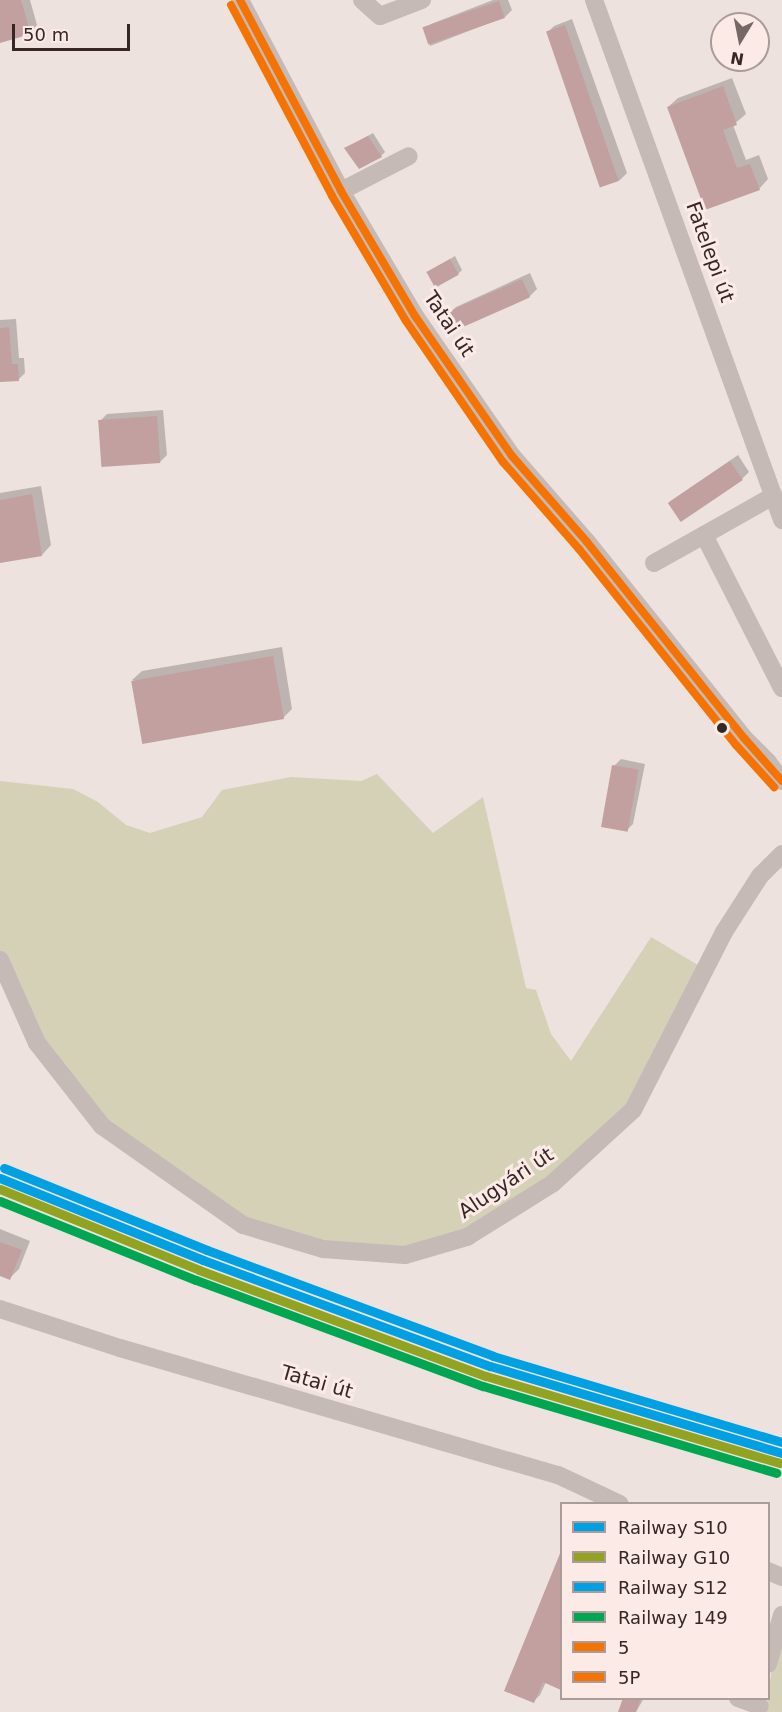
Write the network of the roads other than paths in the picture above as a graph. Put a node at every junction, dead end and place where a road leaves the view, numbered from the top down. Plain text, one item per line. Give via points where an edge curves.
1 (240, 0) edge
2 (362, 0) edge
3 (422, 0) edge
4 (594, 0) edge
5 (409, 156) dead end
6 (341, 190) junction
7 (773, 496) junction
8 (782, 520) edge
9 (704, 535) junction
10 (654, 562) dead end
11 (782, 688) edge
12 (775, 761) edge
13 (782, 781) edge
14 (782, 854) edge
15 (0, 960) edge
16 (0, 1309) edge
17 (618, 1502) edge
18 (782, 1614) edge
19 (770, 1657) edge
20 (744, 1700) edge
21 (760, 1705) edge

1 - 6 street, Tatai út
2 - 3 street via 380,16
4 - 7 street, Fatelepi út
5 - 6 street
6 - 12 street, Tatai út via 415,316 512,456 587,542 744,738
7 - 8 street, Fatelepi út
7 - 9 street
9 - 10 street
9 - 11 street
12 - 13 street, Tatai út
14 - 15 street, Alugyári út via 760,876 724,932 633,1110 553,1183 466,1237 405,1256 323,1249 243,1224 102,1126 37,1043
16 - 17 street, Tatai út via 120,1348 558,1475
18 - 19 street
20 - 21 street

